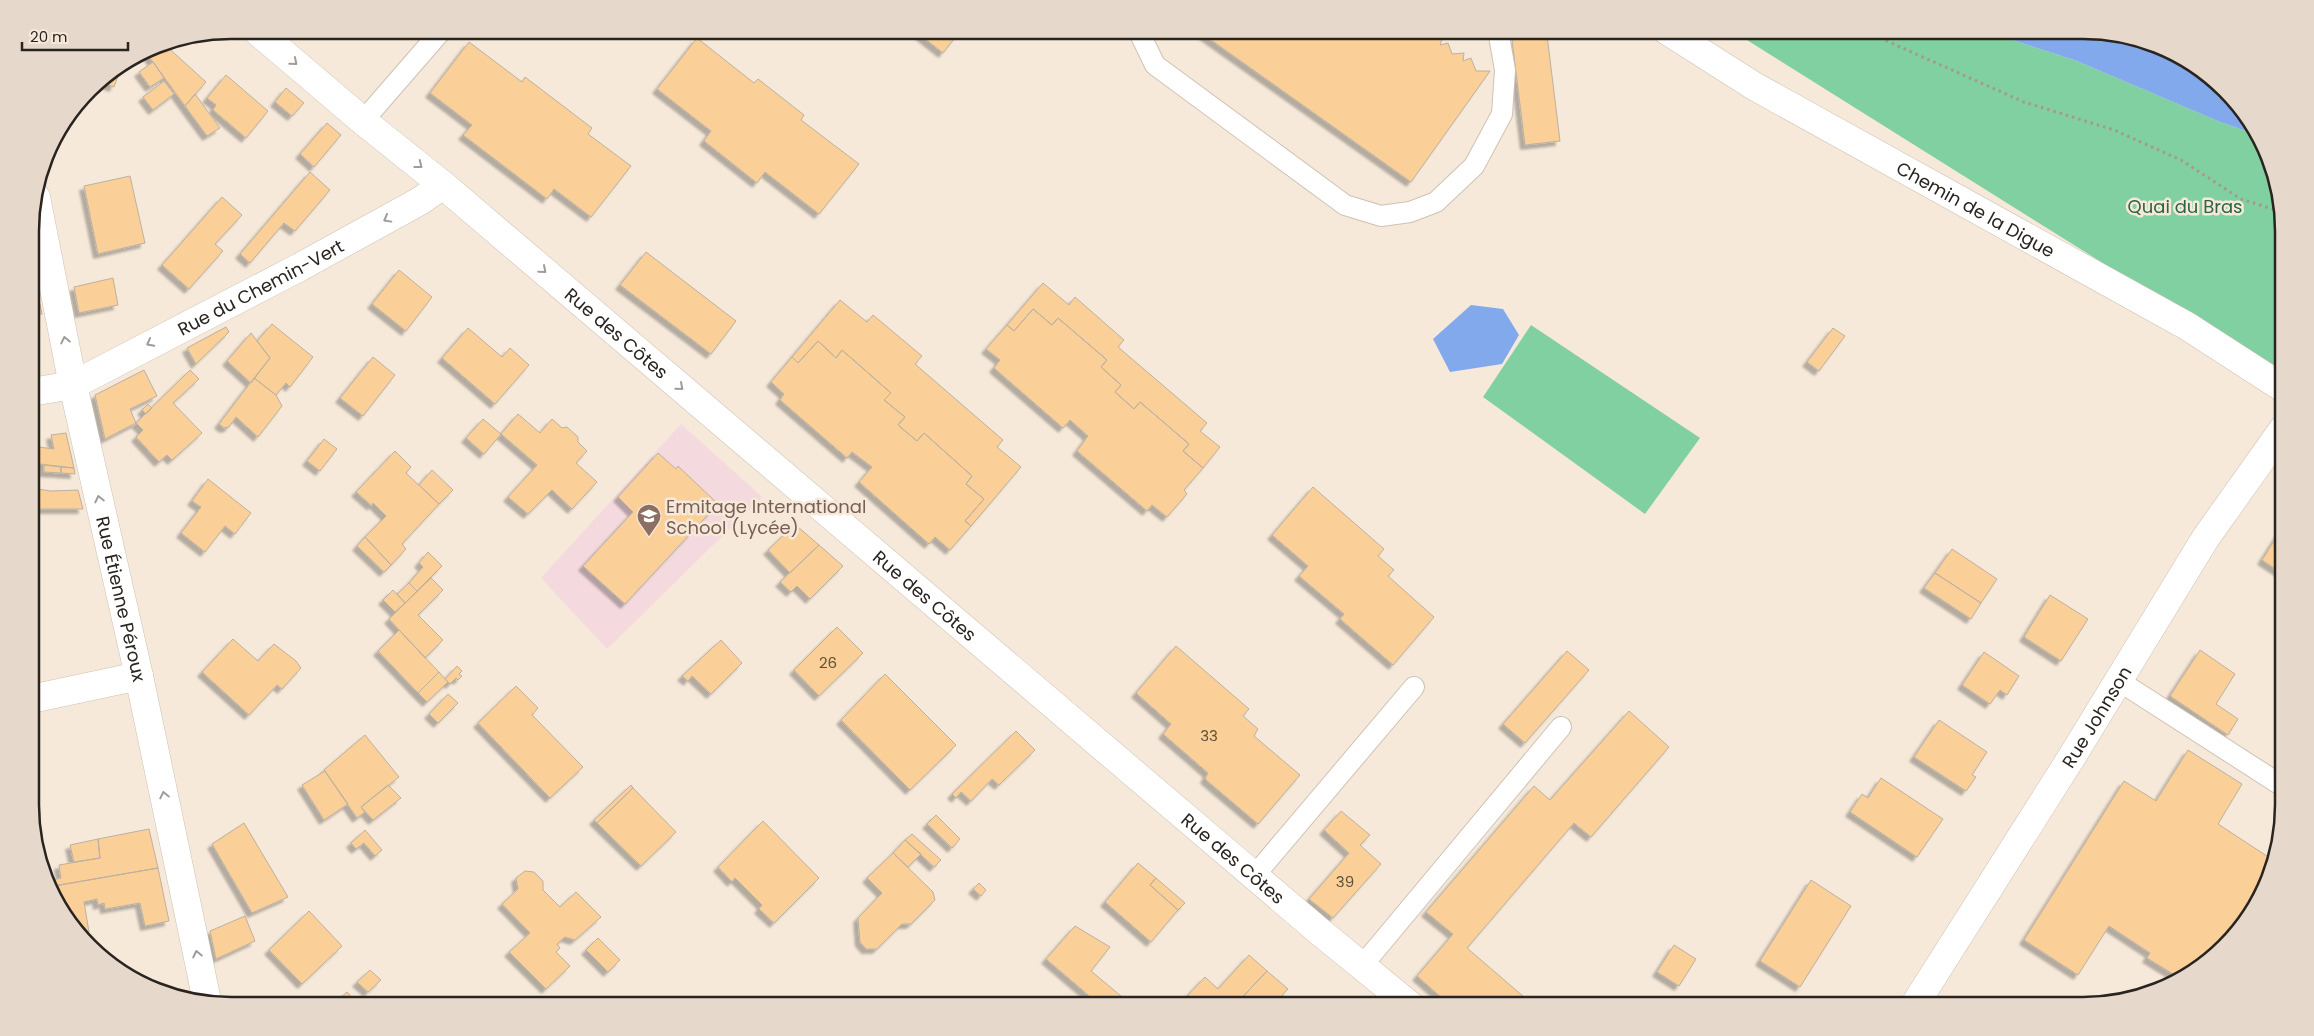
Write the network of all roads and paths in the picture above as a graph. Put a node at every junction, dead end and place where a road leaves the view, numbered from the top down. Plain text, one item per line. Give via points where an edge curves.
1 (267, 39) edge
2 (434, 39) edge
3 (1142, 39) edge
4 (1500, 39) edge
5 (1680, 39) edge
6 (1882, 39) edge
7 (363, 120) junction
8 (443, 184) junction
9 (2274, 210) edge
10 (39, 214) edge
11 (2275, 383) edge
12 (73, 385) junction
13 (39, 391) edge
14 (2275, 440) edge
15 (139, 676) junction
16 (2119, 681) junction
17 (1414, 687) dead end
18 (39, 697) edge
19 (1561, 727) dead end
20 (2275, 781) edge
21 (1255, 875) junction
22 (1362, 966) junction
23 (206, 996) edge
24 (1400, 997) edge
25 (1920, 997) edge

1 -> 7 street, Rue des Côtes
2 - 7 lane
3 - 4 lane via 1155,65 1345,205 1381,216 1410,212 1436,202 1474,166 1502,114 1505,70
5 - 11 street, Chemin de la Digue via 1754,86 2187,326
6 - 9 path via 2024,102 2114,130 2181,160 2241,199
7 -> 8 street, Rue des Côtes
8 -> 12 street, Rue du Chemin-Vert via 420,201 300,267
8 -> 21 street, Rue des Côtes
12 -> 10 street, Rue Étienne Péroux
12 - 13 street, Rue du Chemin-Vert
15 -> 12 street, Rue Étienne Péroux
14 - 16 street, Rue Johnson via 2205,539
15 - 18 street
23 -> 15 street, Rue Étienne Péroux
16 - 20 lane
16 - 25 street, Rue Johnson
17 - 21 lane
19 - 22 lane
21 - 22 street, Rue des Côtes
22 - 24 street, Rue des Côtes

